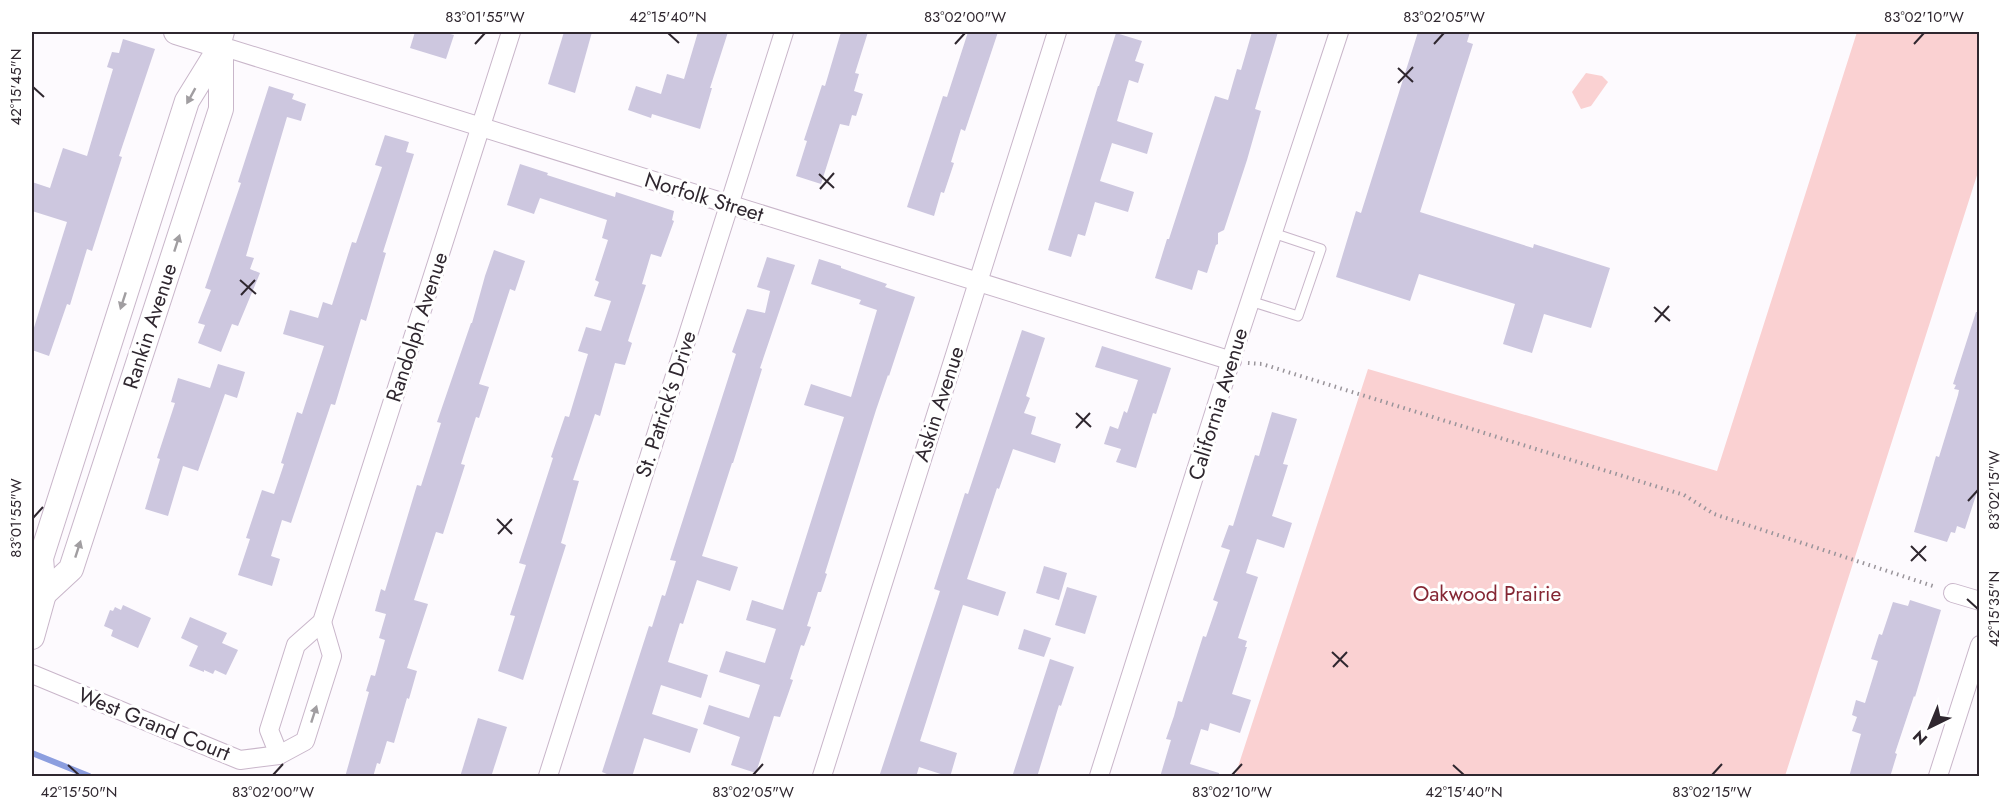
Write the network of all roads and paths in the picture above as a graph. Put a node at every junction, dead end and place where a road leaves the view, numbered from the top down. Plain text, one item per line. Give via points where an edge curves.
1 (176, 32) edge
2 (512, 32) edge
3 (784, 32) edge
4 (1057, 32) edge
5 (1339, 32) edge
6 (223, 39) edge
7 (480, 127) junction
8 (729, 204) junction
9 (1273, 232) junction
10 (978, 282) junction
11 (1250, 301) junction
12 (1232, 361) junction
13 (1262, 364) dead end
14 (1953, 593) joint
15 (44, 594) junction
16 (1980, 601) edge
17 (322, 622) junction
18 (32, 637) edge
19 (1980, 645) edge
20 (32, 674) edge
21 (279, 755) junction
22 (548, 777) edge
23 (822, 777) edge
24 (1099, 777) edge
25 (1938, 777) edge

1 - 6 street, Norfolk Street
2 - 7 street, Randolph Avenue
3 - 8 street, St. Patrick's Drive
4 - 10 street, Askin Avenue
5 - 9 street, California Avenue
6 - 7 street, Norfolk Street
6 -> 15 street, Rankin Avenue via 187,101 41,558
15 -> 6 street, Rankin Avenue via 71,569 221,109
7 - 8 street, Norfolk Street
7 - 17 street, Randolph Avenue
8 - 10 street, Norfolk Street
8 - 22 street, St. Patrick's Drive
9 - 11 street, California Avenue
9 - 11 lane via 1321,249 1298,316
10 - 12 street, Norfolk Street
10 - 23 street, Askin Avenue
11 - 12 street, California Avenue
12 - 24 street, California Avenue
13 - 14 path via 1684,495 1714,514
14 - 16 street
15 - 18 street, Rankin Avenue
17 - 21 street via 296,645 269,730
21 -> 17 street via 305,741 332,656
19 - 25 street
20 - 21 street, West Grand Court via 240,760

